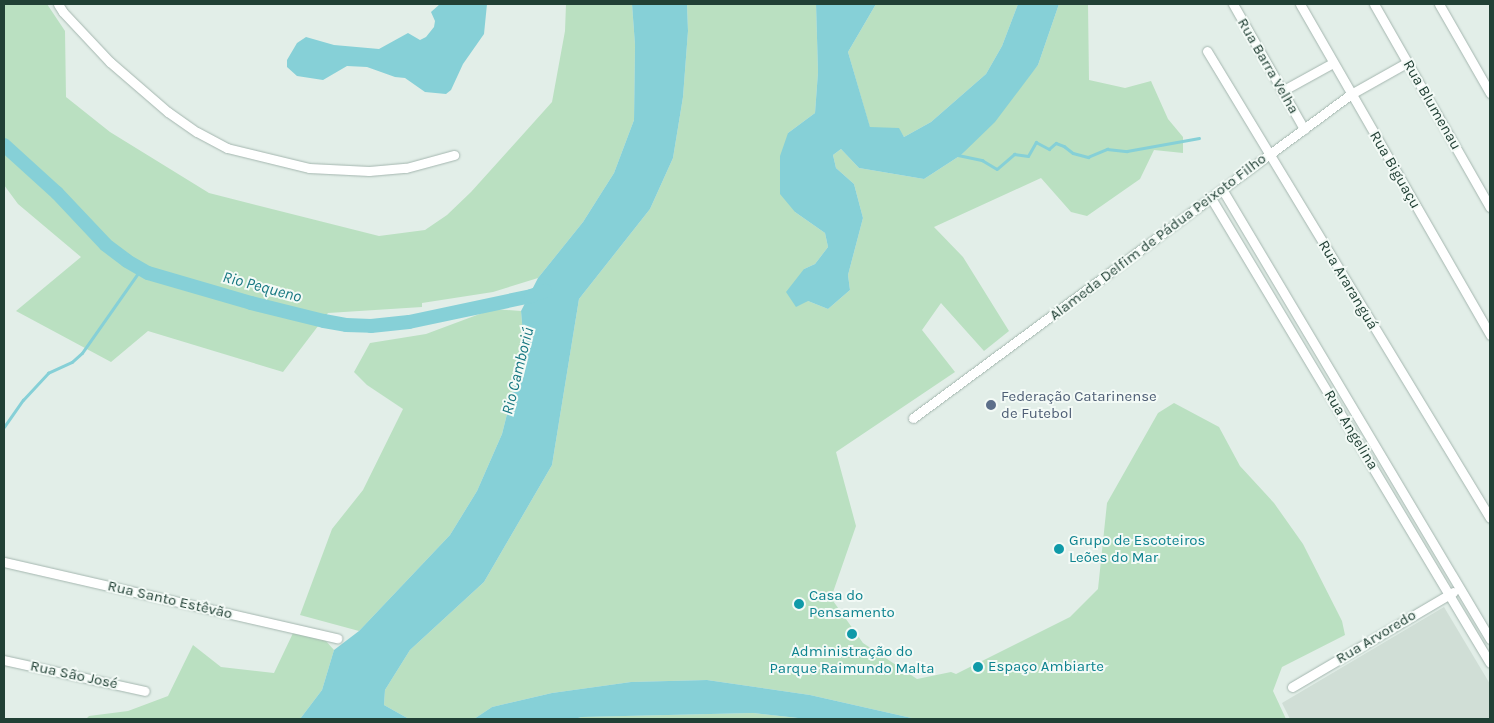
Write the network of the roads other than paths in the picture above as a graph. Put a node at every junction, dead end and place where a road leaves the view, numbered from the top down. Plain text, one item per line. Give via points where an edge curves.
1 (58, 4) edge
2 (1233, 4) edge
3 (1300, 4) edge
4 (1374, 4) edge
5 (1439, 4) edge
6 (1206, 51) dead end
7 (1408, 62) junction
8 (1333, 63) junction
9 (1282, 91) junction
10 (1490, 93) edge
11 (1351, 94) junction
12 (1304, 129) junction
13 (1269, 154) junction
14 (454, 155) dead end
15 (1222, 189) junction
16 (1211, 198) junction
17 (1490, 207) edge
18 (1490, 335) edge
19 (913, 418) dead end
20 (1398, 485) junction
21 (1387, 491) junction
22 (1490, 518) edge
23 (4, 562) edge
24 (1460, 588) junction
25 (1449, 594) junction
26 (1489, 633) edge
27 (337, 638) dead end
28 (4, 660) edge
29 (1490, 663) edge
30 (1292, 687) dead end
31 (145, 691) dead end

1 - 14 street via 110,62 168,112 227,148 309,168 361,170 406,168
2 - 9 street, Rua Barra Velha
3 - 8 street, Rua Biguaçu
4 - 7 street, Rua Blumenau
5 - 10 street
6 - 13 street, Rua Araranguá
7 - 11 street, Alameda Delfim de Pádua Peixoto Filho
7 - 17 street, Rua Blumenau
8 - 9 street
8 - 11 street, Rua Biguaçu
9 - 12 street, Rua Barra Velha
11 - 12 street, Alameda Delfim de Pádua Peixoto Filho
11 - 18 street, Rua Biguaçu
12 - 13 street, Alameda Delfim de Pádua Peixoto Filho
13 - 15 street, Alameda Delfim de Pádua Peixoto Filho
13 - 22 street, Rua Araranguá
15 - 16 street, Alameda Delfim de Pádua Peixoto Filho
15 - 20 street, Rua Angelina
16 - 19 street, Alameda Delfim de Pádua Peixoto Filho
16 - 21 street, Rua Angelina
20 - 21 street
20 - 24 street, Rua Angelina
21 - 25 street, Rua Angelina
23 - 27 street, Rua Santo Estêvão
24 - 25 street, Rua Arvoredo
24 - 26 street, Rua Angelina
25 - 29 street, Rua Angelina
25 - 30 street, Rua Arvoredo
28 - 31 street, Rua São José

